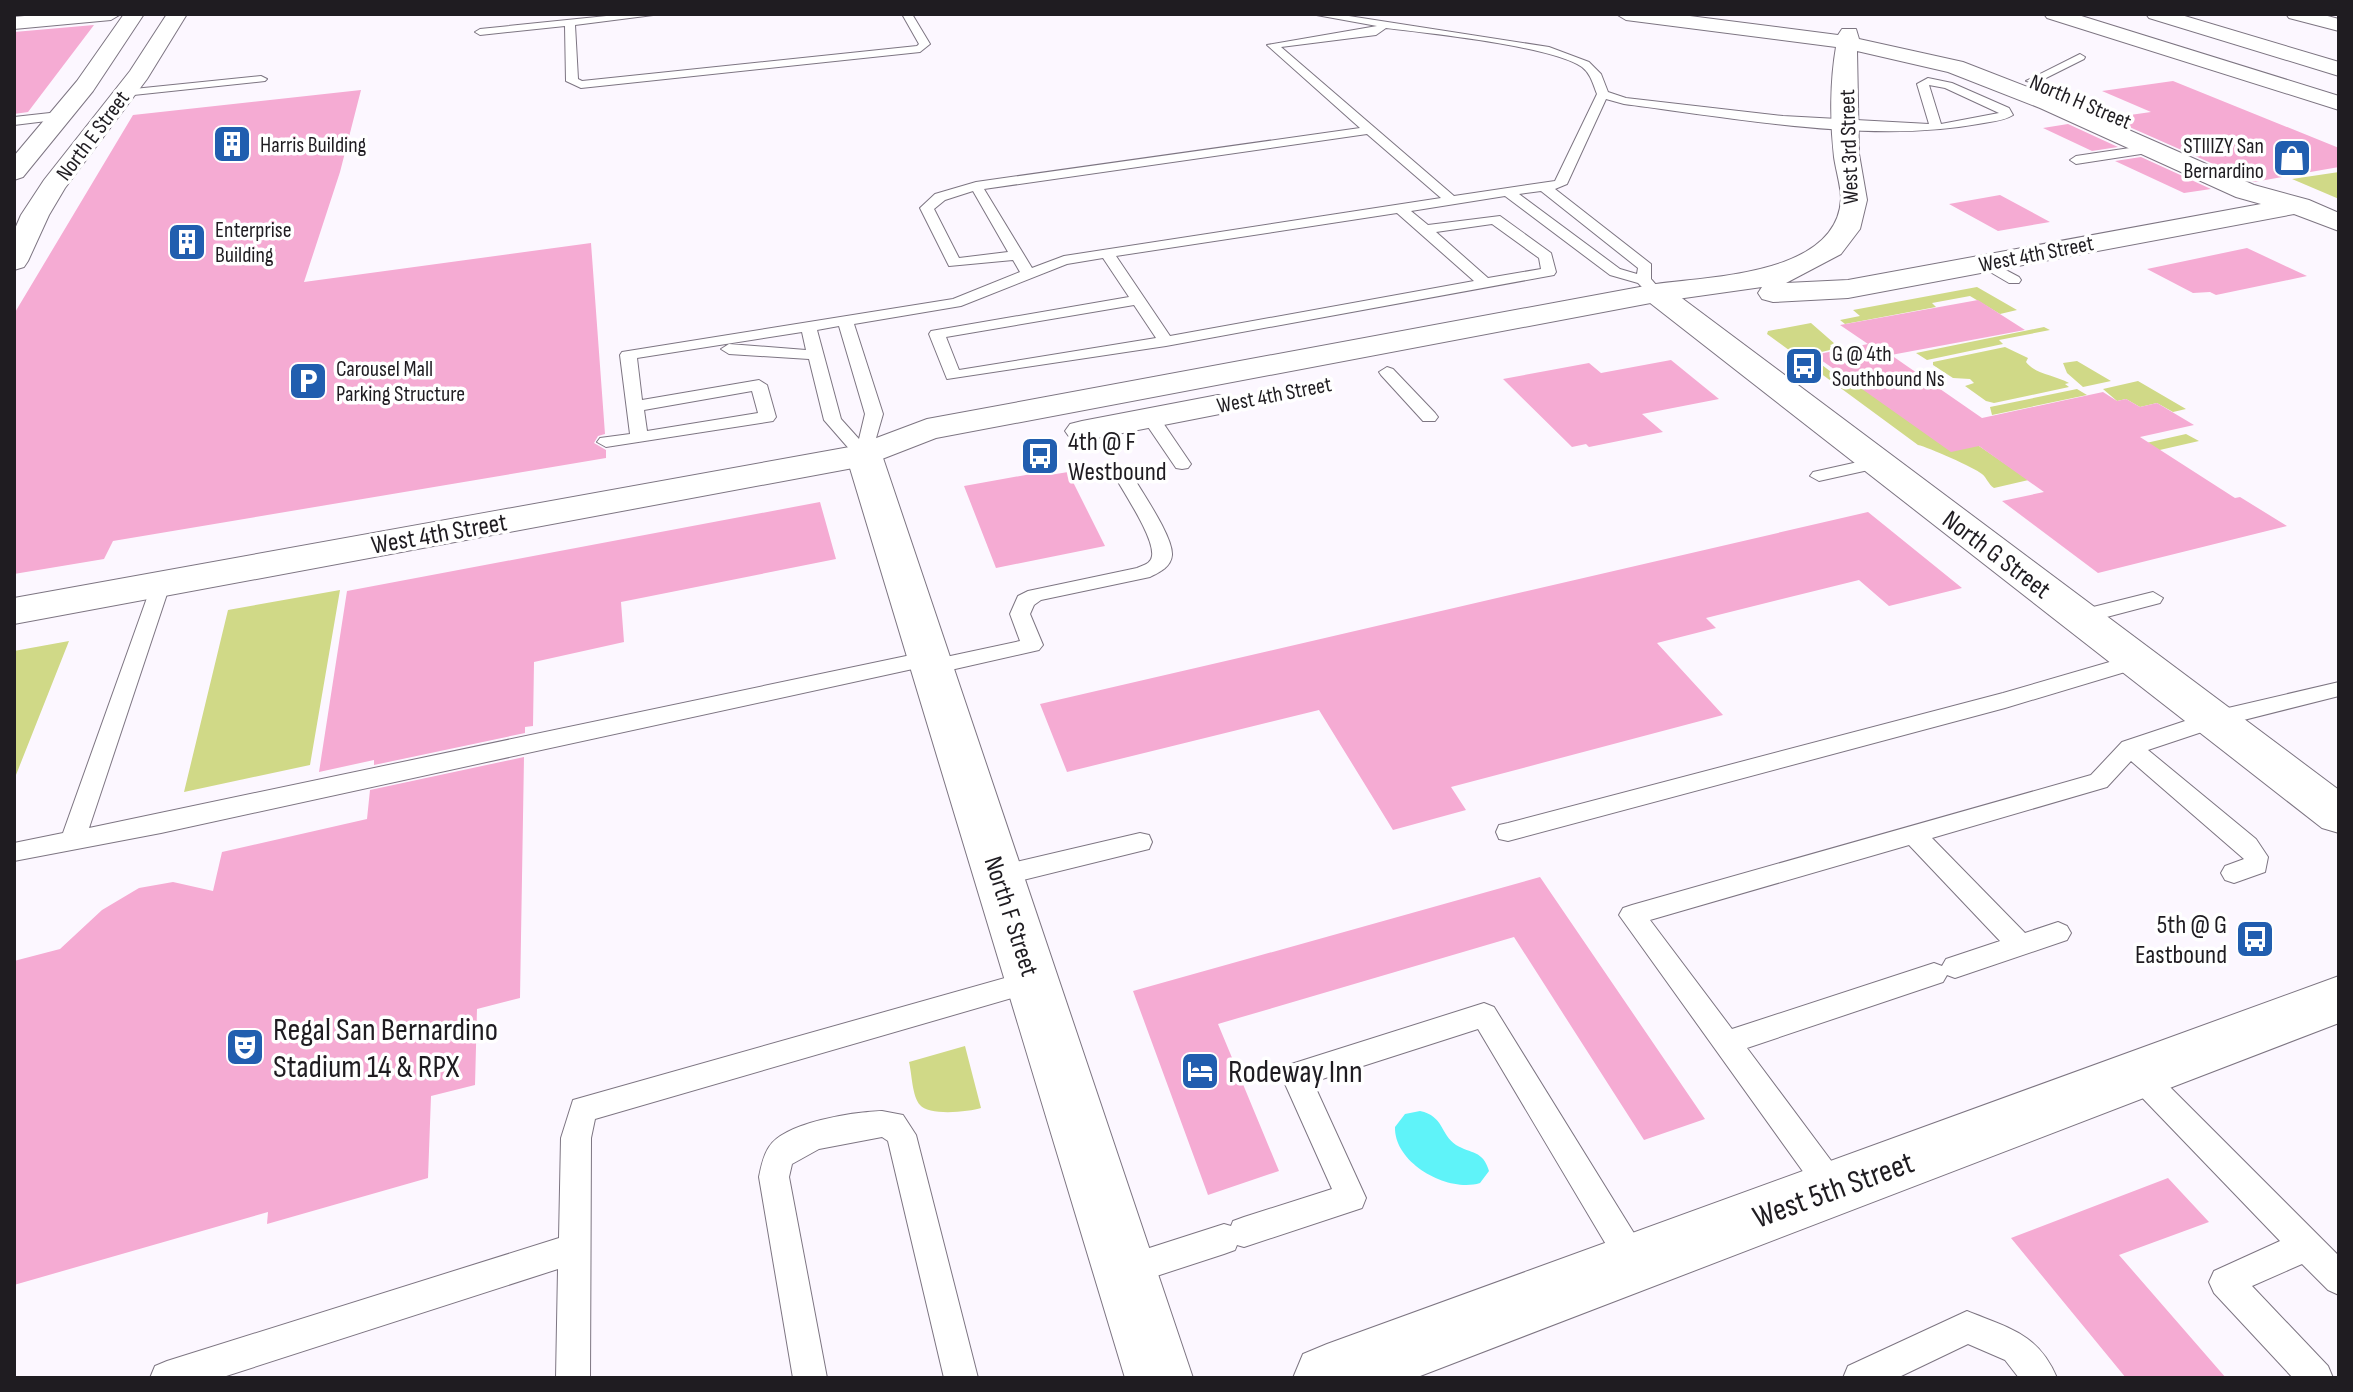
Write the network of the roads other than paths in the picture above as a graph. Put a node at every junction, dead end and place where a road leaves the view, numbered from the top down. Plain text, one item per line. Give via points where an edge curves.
1 (111, 14) edge
2 (134, 14) edge
3 (177, 14) edge
4 (656, 14) edge
5 (907, 14) edge
6 (1316, 14) edge
7 (1626, 14) edge
8 (1691, 14) edge
9 (2054, 14) edge
10 (2097, 14) edge
11 (2156, 14) edge
12 (2226, 14) edge
13 (2296, 14) edge
14 (1650, 15) edge
15 (570, 22) junction
16 (14, 23) edge
17 (1386, 24) junction
18 (2339, 25) edge
19 (1850, 30) edge
20 (480, 32) dead end
21 (2339, 47) edge
22 (2080, 57) dead end
23 (2339, 69) edge
24 (261, 79) dead end
25 (2032, 81) junction
26 (124, 93) junction
27 (1603, 94) junction
28 (2339, 97) edge
29 (2339, 103) edge
30 (59, 116) junction
31 (14, 121) edge
32 (1846, 124) junction
33 (1936, 128) junction
34 (1370, 130) junction
35 (2150, 149) junction
36 (2076, 160) dead end
37 (14, 172) edge
38 (976, 186) junction
39 (1546, 188) junction
40 (1509, 193) junction
41 (1452, 201) junction
42 (2299, 206) junction
43 (1401, 209) junction
44 (2339, 223) edge
45 (1420, 225) junction
46 (1225, 234) junction
47 (1868, 243) junction
48 (1237, 247) junction
49 (1017, 255) junction
50 (1111, 259) junction
51 (14, 261) edge
52 (1985, 263) junction
53 (1029, 275) junction
54 (2014, 280) dead end
55 (1485, 283) junction
56 (1778, 284) junction
57 (1660, 295) junction
58 (1139, 300) junction
59 (845, 321) junction
60 (808, 327) junction
61 (1166, 341) junction
62 (692, 346) junction
63 (815, 355) junction
64 (1387, 372) junction
65 (635, 406) junction
66 (1429, 417) dead end
67 (1151, 418) junction
68 (639, 438) junction
69 (606, 442) dead end
70 (864, 455) junction
71 (1876, 463) junction
72 (1182, 464) dead end
73 (1122, 473) dead end
74 (1819, 476) dead end
75 (160, 585) junction
76 (2153, 598) dead end
77 (14, 611) edge
78 (2080, 617) junction
79 (2137, 661) junction
80 (932, 662) junction
81 (2337, 692) edge
82 (2215, 719) junction
83 (2130, 748) junction
84 (2339, 815) edge
85 (1508, 832) dead end
86 (1913, 834) junction
87 (73, 841) junction
88 (1140, 842) dead end
89 (14, 852) edge
90 (2234, 873) dead end
91 (999, 876) junction
92 (2058, 933) dead end
93 (2020, 945) junction
94 (1033, 981) junction
95 (2339, 999) edge
96 (1726, 1043) junction
97 (2138, 1074) junction
98 (1833, 1189) junction
99 (2305, 1246) junction
100 (575, 1248) junction
101 (1634, 1263) junction
102 (1125, 1270) junction
103 (2339, 1279) edge
104 (167, 1378) edge
105 (573, 1378) edge
106 (810, 1378) edge
107 (961, 1378) edge
108 (1159, 1378) edge
109 (1327, 1378) edge
110 (1860, 1378) edge
111 (2040, 1378) edge
112 (2316, 1378) edge

1 - 16 main road
2 - 30 main road, North E Street
3 - 26 main road, North E Street
4 - 15 lane
5 - 15 lane via 925,44 920,49 581,85 572,81
6 - 17 lane
7 - 14 main road
8 - 19 main road
9 - 29 main road
10 - 28 main road
11 - 23 main road
12 - 21 main road
13 - 18 main road
14 - 19 main road
15 - 20 lane
17 - 27 lane via 1559,53 1585,64
17 - 34 lane via 1376,32 1272,45
19 - 25 main road, North H Street via 1965,57
19 - 32 main road, West 3rd Street
19 - 35 main road, North H Street via 1970,72
22 - 25 lane
24 - 26 lane
25 - 42 main road, North H Street via 2275,186
26 - 51 main road, North E Street via 53,186
27 - 32 lane via 1640,103
27 - 39 lane via 1560,184
30 - 31 lane
30 - 37 main road, North E Street
32 - 33 lane
32 - 47 main road, West 3rd Street via 1854,200
33 - 33 lane via 2002,118 2007,115 1948,85 1928,81 1923,84
34 - 38 lane
34 - 41 lane
35 - 36 lane
35 - 42 main road, North H Street via 2245,191
38 - 49 lane
38 - 49 lane via 940,197 927,208 954,263
39 - 40 lane
39 - 57 lane via 1646,267
40 - 41 lane
40 - 57 lane via 1615,272
41 - 43 lane
42 - 44 main road, North H Street
42 - 52 main road, West 4th Street
43 - 45 lane
43 - 46 lane
45 - 48 lane
45 - 55 lane
45 - 55 lane via 1495,219 1546,256 1549,272
46 - 48 lane
46 - 50 lane
47 - 52 main road
47 - 56 main road, West 3rd Street via 1831,248
48 - 50 lane
49 - 53 lane
50 - 53 lane via 1064,260
50 - 58 lane
52 - 54 lane
52 - 56 main road, West 4th Street via 1848,289
53 - 59 lane via 956,303
55 - 61 lane
56 - 57 main road, West 3rd Street
57 - 64 main road, West 4th Street via 1548,336
57 - 70 main road, West 4th Street via 927,429
57 - 71 main road, North G Street
58 - 61 lane
58 - 61 lane via 937,334 953,376
59 - 60 lane
59 - 70 lane via 874,414
60 - 62 lane
60 - 63 lane
62 - 63 lane
62 - 65 lane via 628,355
63 - 70 lane via 833,420
64 - 66 lane
64 - 67 main road, West 4th Street
65 - 68 lane
65 - 68 lane via 759,385 767,417
67 - 70 main road, West 4th Street via 933,457
67 - 72 lane
68 - 69 lane
70 - 75 main road, West 4th Street
70 - 80 main road, North F Street
71 - 74 lane
71 - 78 main road, North G Street
73 - 80 lane via 1160,542 1157,566 1025,601 1020,614 1032,645
75 - 77 main road, West 4th Street
75 - 87 lane
76 - 78 lane
78 - 79 main road, North G Street
79 - 82 main road, North G Street
79 - 85 lane
80 - 87 lane
80 - 91 main road, North F Street
81 - 82 lane
82 - 83 lane
82 - 84 main road, North G Street
83 - 86 lane via 2099,781
83 - 90 lane via 2247,846 2256,865
86 - 93 lane
86 - 96 lane via 1632,915
87 - 89 lane
88 - 91 lane
91 - 94 main road, North F Street
92 - 93 lane
93 - 96 lane
94 - 100 lane via 583,1109 576,1138
94 - 102 main road, North F Street
95 - 97 main road, West 5th Street
96 - 98 lane
97 - 98 main road, West 5th Street
97 - 99 lane
98 - 101 main road, West 5th Street
99 - 103 lane
99 - 112 lane via 2225,1282
100 - 104 lane
100 - 105 lane
101 - 102 lane via 1484,1015 1295,1075 1351,1198
101 - 109 main road, West 5th Street
102 - 108 main road, North F Street
106 - 107 lane via 774,1177 779,1155 798,1140 879,1122 893,1125 901,1135
110 - 111 lane via 1967,1327 2017,1348

